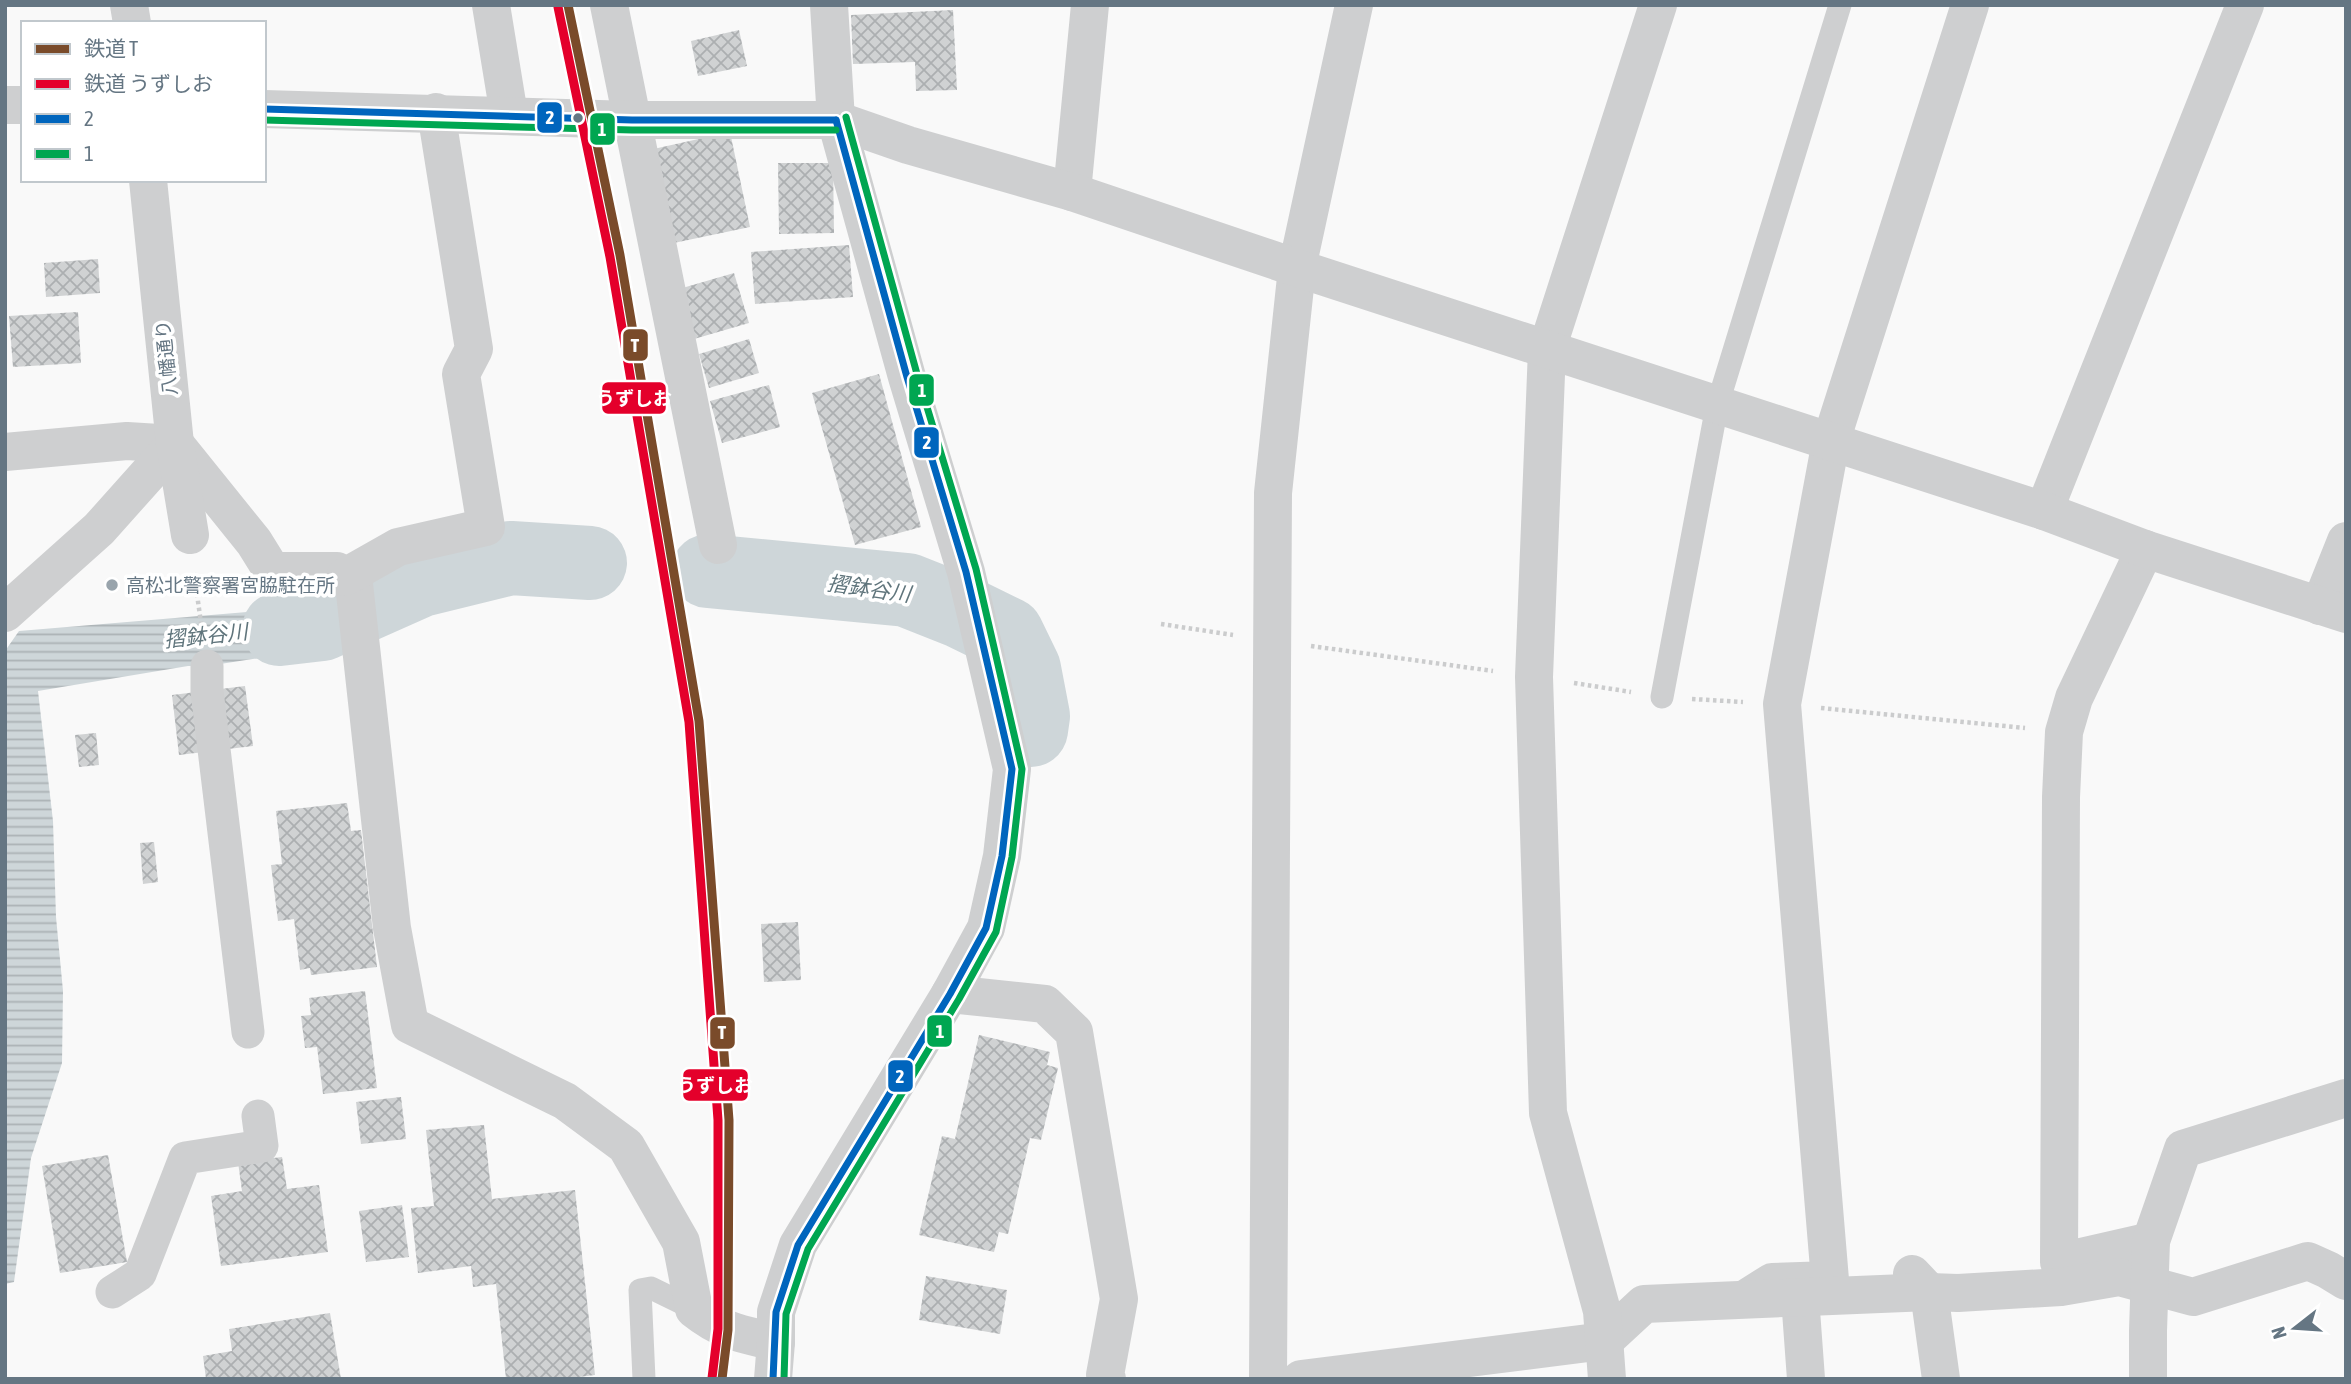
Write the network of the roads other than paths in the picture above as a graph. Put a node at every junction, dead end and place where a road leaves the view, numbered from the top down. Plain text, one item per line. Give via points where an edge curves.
1 (491, 5) edge
2 (609, 5) edge
3 (829, 5) edge
4 (1090, 5) edge
5 (1354, 5) edge
6 (1658, 5) edge
7 (1840, 5) edge
8 (1970, 5) edge
9 (2245, 5) edge
10 (266, 109) edge
11 (436, 112) junction
12 (509, 115) junction
13 (632, 120) junction
14 (836, 120) junction
15 (148, 182) edge
16 (1072, 192) junction
17 (1297, 268) junction
18 (1547, 349) junction
19 (1717, 405) junction
20 (1831, 441) junction
21 (175, 444) junction
22 (5, 452) edge
23 (2044, 511) junction
24 (190, 535) dead end
25 (2346, 541) edge
26 (718, 544) dead end
27 (2145, 549) junction
28 (352, 592) junction
29 (2333, 610) edge
30 (5, 613) edge
31 (207, 666) dead end
32 (1662, 697) road end
33 (950, 993) junction
34 (248, 1032) dead end
35 (2346, 1098) edge
36 (258, 1116) dead end
37 (2151, 1241) junction
38 (2346, 1281) edge
39 (2150, 1284) junction
40 (1815, 1288) junction
41 (112, 1292) dead end
42 (1928, 1292) junction
43 (694, 1308) junction
44 (1604, 1341) junction
45 (775, 1361) edge
46 (644, 1379) edge
47 (1107, 1379) edge
48 (1268, 1379) edge
49 (1301, 1379) edge
50 (1607, 1379) edge
51 (1806, 1379) edge
52 (1941, 1379) edge
53 (2148, 1379) edge

1 - 12 street
2 - 13 street
3 - 14 street
4 - 16 street
5 - 17 street
6 - 18 street
7 - 19 lane
8 - 20 street
9 - 23 street
10 - 11 street
11 - 12 street
11 - 28 street via 474,349 461,374 486,527 398,547
12 - 13 street
13 - 14 street
13 - 26 street
14 - 16 street
14 - 33 street via 970,592 1012,769 1002,856 986,928
15 - 21 street, 八幡通り
16 - 17 street
17 - 18 street
17 - 48 street via 1273,493
18 - 19 street
18 - 44 street via 1534,677 1548,1113 1602,1311
19 - 20 street
19 - 32 lane
20 - 23 street
20 - 40 street via 1782,704
21 - 22 street via 127,440
21 - 24 street, 八幡通り
21 - 28 street via 272,571 337,571
21 - 30 street via 99,529
23 - 27 street
25 - 29 street
27 - 29 street
27 - 37 street via 2074,698 2064,732 2059,1262
28 - 43 street via 392,928 410,1025 565,1101 626,1146 681,1242
31 - 34 street
33 - 45 street via 798,1245 776,1312
33 - 47 street via 1045,1004 1074,1032 1119,1299
35 - 37 street via 2183,1149
36 - 41 street via 262,1146 186,1158 140,1274
37 - 39 street
38 - 39 street via 2308,1261 2193,1297
39 - 42 street via 2119,1277 2060,1287
39 - 53 street
40 - 42 street
40 - 44 street via 1745,1299 1644,1304
40 - 51 street
42 - 52 street
43 - 45 street
43 - 46 lane via 651,1288 640,1290
44 - 49 street
44 - 50 street

